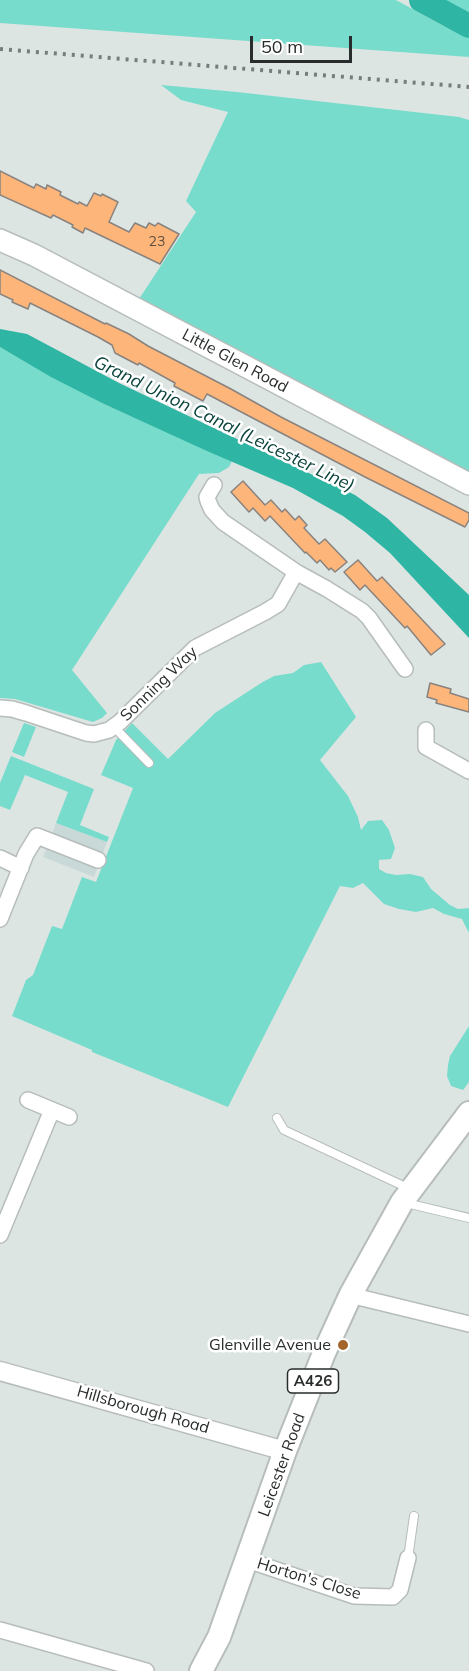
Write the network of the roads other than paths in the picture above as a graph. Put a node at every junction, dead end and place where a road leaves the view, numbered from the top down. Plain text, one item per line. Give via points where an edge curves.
1 (0, 240) edge
2 (469, 484) edge
3 (214, 485) dead end
4 (296, 572) junction
5 (405, 669) dead end
6 (0, 708) edge
7 (114, 727) junction
8 (426, 730) dead end
9 (149, 763) dead end
10 (469, 771) edge
11 (0, 858) edge
12 (98, 860) dead end
13 (21, 868) junction
14 (0, 919) edge
15 (28, 1100) dead end
16 (52, 1110) junction
17 (469, 1113) edge
18 (69, 1118) dead end
19 (277, 1118) dead end
20 (406, 1196) junction
21 (469, 1218) edge
22 (0, 1235) edge
23 (351, 1294) junction
24 (469, 1324) edge
25 (0, 1371) edge
26 (285, 1451) junction
27 (414, 1516) dead end
28 (408, 1558) joint
29 (248, 1560) junction
30 (0, 1630) edge
31 (146, 1671) edge
32 (201, 1671) edge

1 - 2 main road, Little Glen Road
3 - 4 street via 207,497 223,522
4 - 5 street via 362,611
4 - 7 street, Sonning Way via 278,604 195,648
6 - 7 street, Sonning Way via 26,712 86,733
7 - 9 lane
8 - 10 street via 426,747
11 - 13 street
12 - 13 street via 36,836
13 - 14 street
15 - 16 street
16 - 18 street
16 - 22 street
17 - 20 main road, Leicester Road / A426
19 - 20 lane via 284,1130
20 - 21 lane
20 - 23 main road, Leicester Road / A426
23 - 24 street
23 - 26 main road, Leicester Road / A426
25 - 26 street, Hillsborough Road
26 - 29 main road, Leicester Road / A426
27 - 28 lane, Horton's Close
28 - 29 street, Horton's Close via 400,1590 393,1598 354,1596
29 - 32 main road, Leicester Road / A426 via 219,1637
30 - 31 street

